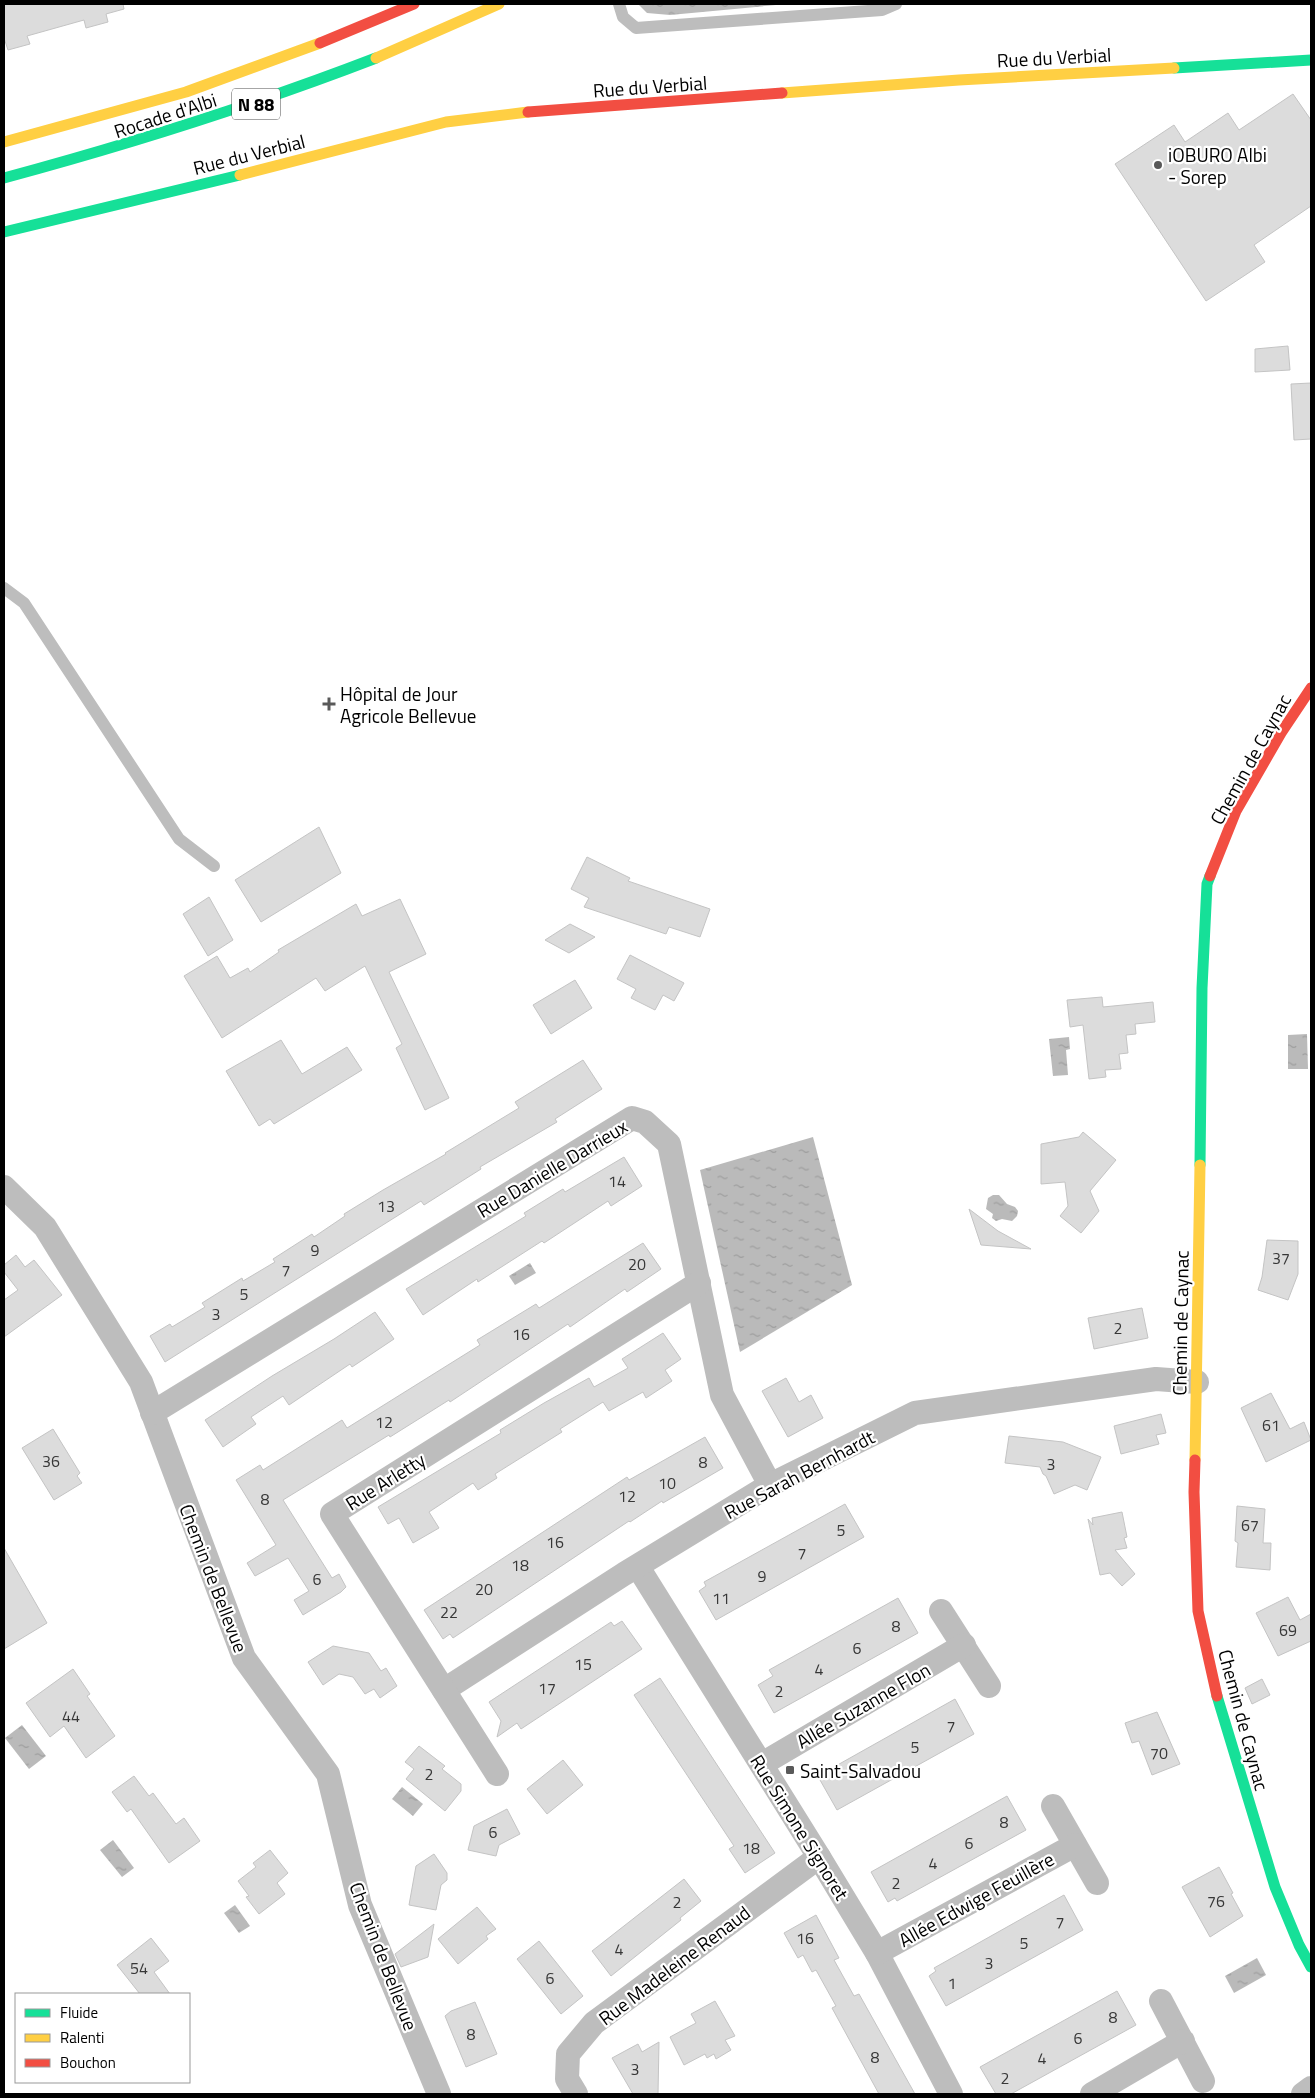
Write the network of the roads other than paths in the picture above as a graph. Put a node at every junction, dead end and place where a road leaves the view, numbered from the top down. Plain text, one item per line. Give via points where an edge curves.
1 (414, 4) edge
2 (499, 4) edge
3 (619, 4) edge
4 (896, 4) edge
5 (1311, 60) edge
6 (4, 142) edge
7 (4, 178) edge
8 (4, 232) edge
9 (4, 588) edge
10 (1311, 688) edge
11 (214, 866) dead end
12 (4, 1187) edge
13 (700, 1284) junction
14 (1197, 1382) junction
15 (152, 1412) junction
16 (770, 1485) junction
17 (638, 1567) junction
18 (941, 1611) dead end
19 (964, 1645) junction
20 (989, 1686) dead end
21 (444, 1690) junction
22 (762, 1764) junction
23 (497, 1774) dead end
24 (1053, 1806) dead end
25 (1075, 1845) junction
26 (820, 1857) junction
27 (1097, 1883) dead end
28 (877, 1953) junction
29 (1311, 1967) edge
30 (1161, 2001) dead end
31 (1183, 2041) junction
32 (1203, 2081) dead end
33 (1311, 2088) edge
34 (439, 2094) edge
35 (576, 2094) edge
36 (951, 2094) edge
37 (1092, 2094) edge
38 (1304, 2094) edge

1 - 6 main road, Rocade d'Albi / N 88 via 306,49 186,92
2 - 7 main road, Rocade d'Albi / N 88 via 452,27 263,102 115,149
3 - 4 lane via 623,17 636,28 882,10
5 - 8 main road, Rue du Verbial via 959,80 520,113 446,122
9 - 11 lane via 24,603 179,839
10 - 14 main road, Chemin de Caynac via 1236,811 1207,884 1202,988
12 - 15 street, Chemin de Bellevue via 45,1227 140,1382
13 - 15 street, Rue Danielle Darrieux via 669,1144 646,1122 632,1118
13 - 16 street, Rue Danielle Darrieux via 722,1394
13 - 21 street, Rue Arletty via 332,1514
14 - 16 street, Rue Sarah Bernhardt via 1156,1379 915,1413
14 - 29 main road, Chemin de Caynac via 1194,1492 1198,1611 1221,1712 1275,1887
15 - 34 street, Chemin de Bellevue via 244,1658 328,1774 360,1905
16 - 17 street, Rue Sarah Bernhardt
17 - 21 street, Rue Sarah Bernhardt
17 - 22 street, Rue Simone Signoret
18 - 19 street
19 - 20 street
19 - 22 street, Allée Suzanne Flon
21 - 23 street, Rue Arletty
22 - 26 street, Rue Simone Signoret
24 - 25 street, Allée Edwige Feuillère
25 - 27 street, Allée Edwige Feuillère
25 - 28 street, Allée Edwige Feuillère
26 - 28 street, Rue Simone Signoret
26 - 35 street, Rue Madeleine Renaud via 594,2024 568,2054 567,2079
28 - 36 street, Rue Simone Signoret
30 - 31 street
31 - 32 street
31 - 37 street
33 - 38 street

